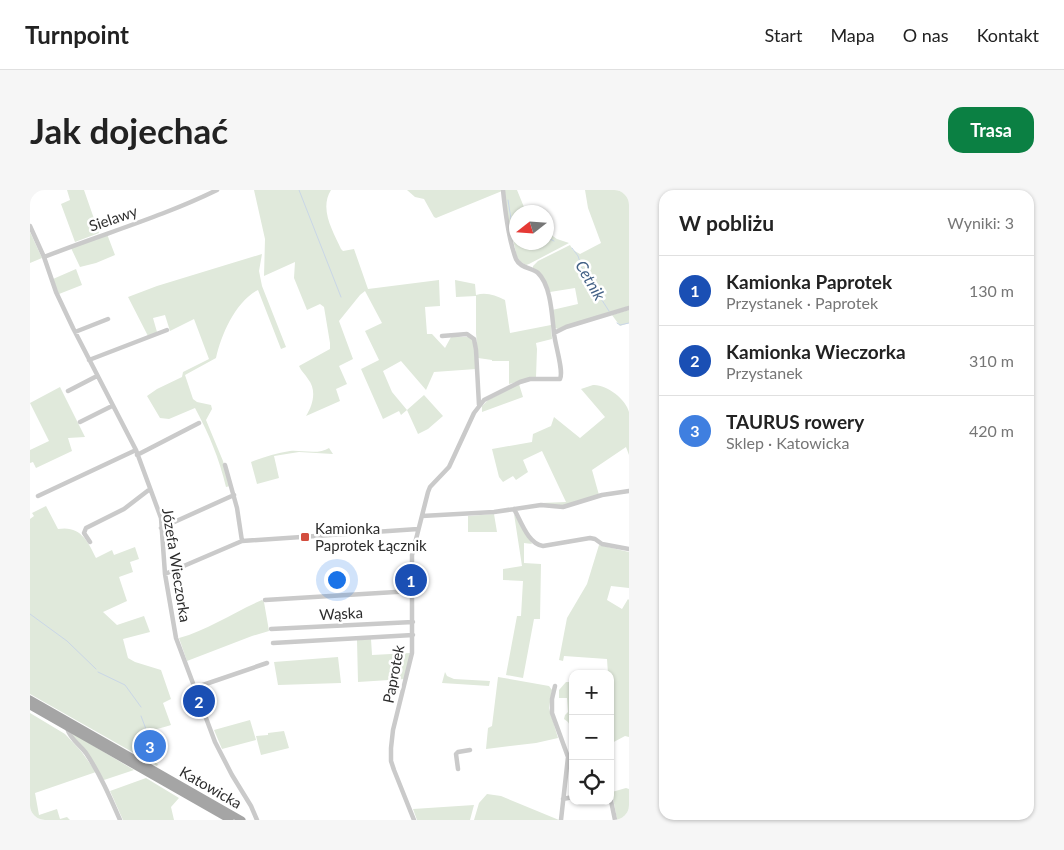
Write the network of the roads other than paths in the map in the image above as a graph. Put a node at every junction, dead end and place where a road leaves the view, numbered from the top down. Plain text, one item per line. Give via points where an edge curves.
1 (217, 190) edge
2 (503, 190) edge
3 (30, 226) edge
4 (44, 257) junction
5 (629, 308) edge
6 (108, 319) dead end
7 (167, 330) dead end
8 (75, 332) junction
9 (554, 333) junction
10 (442, 336) dead end
11 (89, 360) junction
12 (96, 376) junction
13 (68, 391) dead end
14 (479, 405) junction
15 (112, 406) junction
16 (80, 422) dead end
17 (199, 423) dead end
18 (137, 452) junction
19 (225, 465) dead end
20 (150, 489) junction
21 (629, 491) edge
22 (234, 495) junction
23 (38, 496) dead end
24 (514, 509) junction
25 (422, 516) junction
26 (161, 528) junction
27 (418, 529) junction
28 (242, 541) junction
29 (90, 542) dead end
30 (629, 549) edge
31 (165, 574) junction
32 (412, 591) junction
33 (265, 600) dead end
34 (413, 622) junction
35 (271, 629) dead end
36 (413, 635) junction
37 (273, 643) dead end
38 (267, 663) dead end
39 (555, 686) dead end
40 (194, 688) junction
41 (30, 699) edge
42 (30, 706) edge
43 (60, 719) junction
44 (67, 727) junction
45 (470, 750) dead end
46 (458, 769) dead end
47 (569, 798) edge
48 (563, 799) junction
49 (612, 805) edge
50 (255, 814) junction
51 (120, 820) edge
52 (230, 820) edge
53 (242, 820) edge
54 (252, 820) edge
55 (257, 820) edge
56 (414, 820) edge
57 (561, 820) edge
58 (616, 820) edge

1 - 4 street, Sielawy via 155,217
2 - 9 street via 516,258 544,280
3 - 4 street, Józefa Wieczorka
4 - 8 street, Józefa Wieczorka
5 - 9 street
6 - 8 street
7 - 11 street
8 - 11 street, Józefa Wieczorka
9 - 14 street via 562,370 560,379 520,382
10 - 14 street via 467,334 474,339
11 - 12 street, Józefa Wieczorka
12 - 13 street
12 - 15 street, Józefa Wieczorka
14 - 25 street, Paprotek via 449,467 430,487
15 - 16 street
15 - 18 street, Józefa Wieczorka
17 - 18 street
18 - 20 street, Józefa Wieczorka
18 - 23 street
19 - 22 street
20 - 26 street, Józefa Wieczorka
20 - 29 street via 124,509 86,528 84,533
21 - 24 street via 602,495 563,508 542,505
22 - 26 street
22 - 28 street
24 - 25 street
24 - 30 street via 537,545 590,538 602,544
25 - 27 street, Paprotek
26 - 31 street, Józefa Wieczorka
27 - 28 street
27 - 32 street, Paprotek via 412,555
28 - 31 street
31 - 40 street, Józefa Wieczorka via 176,638
32 - 33 street
32 - 34 street, Paprotek
34 - 35 street, Wąska
34 - 36 street, Paprotek
36 - 37 street
36 - 56 street, Paprotek via 410,668 393,730 391,761
38 - 40 street
39 - 48 street via 552,713 568,757
40 - 50 street, Józefa Wieczorka via 215,742
41 - 43 main road
42 - 43 main road
43 - 44 main road, Katowicka
43 - 53 main road, Katowicka
44 - 51 street via 71,738 100,776
44 - 52 main road, Katowicka
45 - 46 street via 456,754
47 - 48 street
48 - 57 street
49 - 58 street
50 - 54 street
50 - 55 street, Józefa Wieczorka

